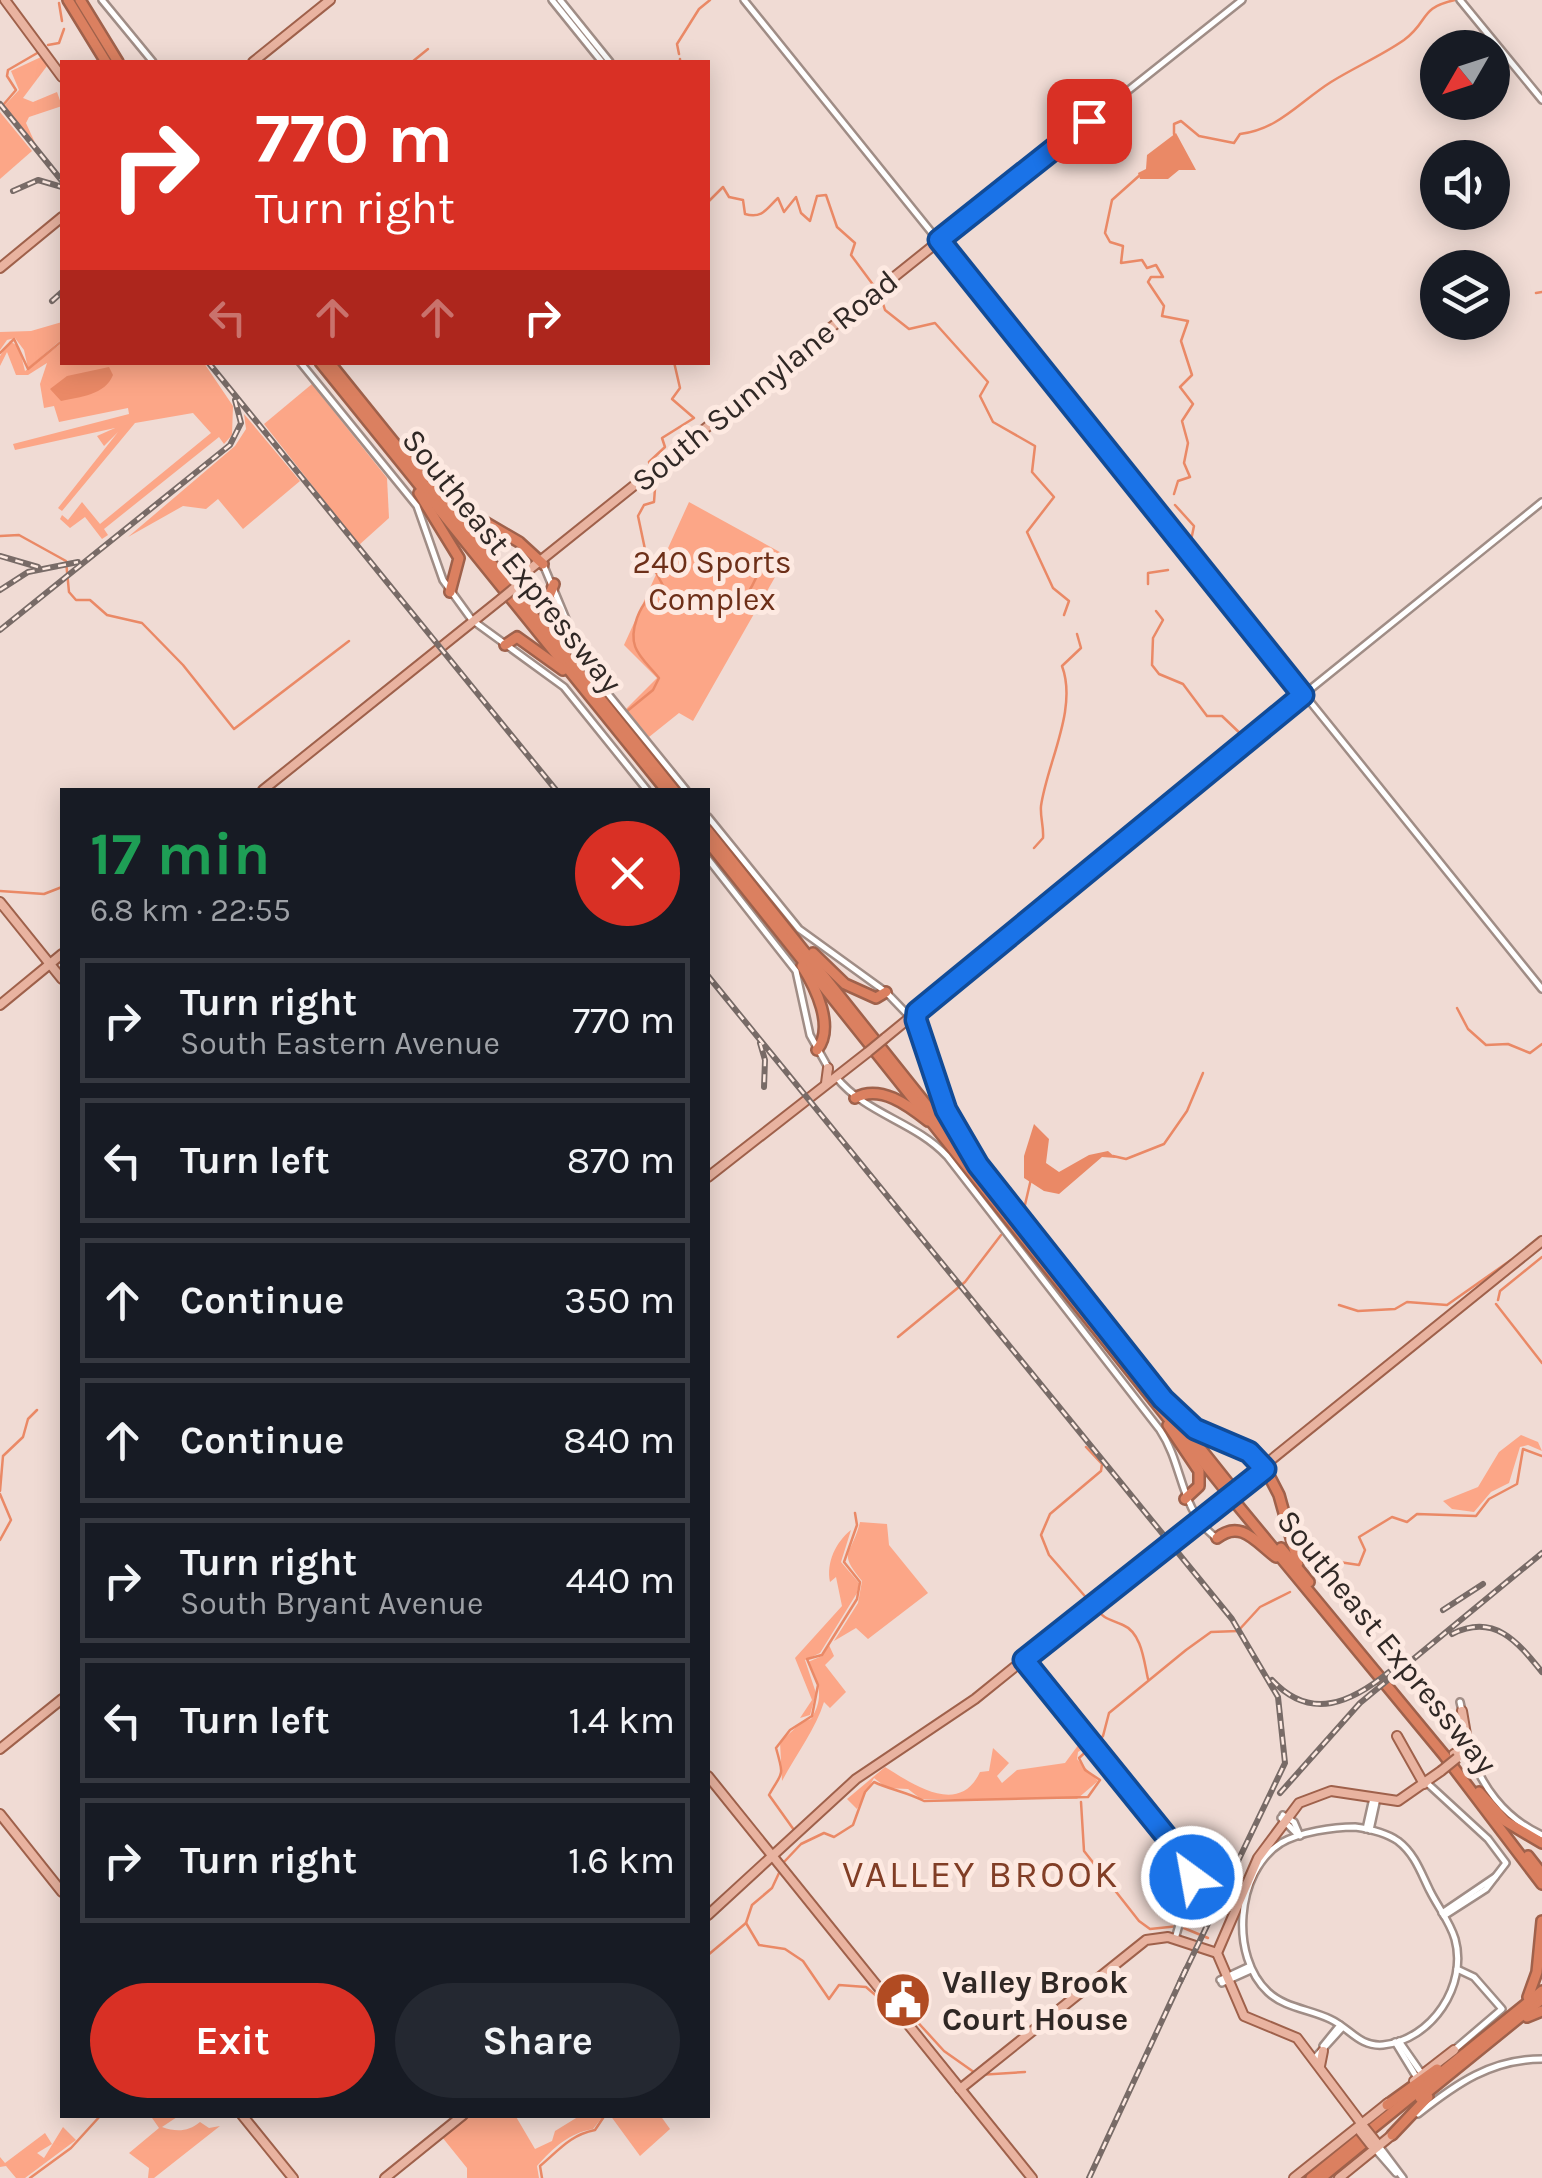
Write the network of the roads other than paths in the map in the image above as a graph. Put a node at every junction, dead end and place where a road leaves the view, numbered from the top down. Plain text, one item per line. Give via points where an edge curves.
1 (5, 0) edge
2 (68, 0) edge
3 (80, 0) edge
4 (102, 0) edge
5 (330, 0) edge
6 (556, 0) edge
7 (744, 0) edge
8 (1242, 0) edge
9 (1460, 0) edge
10 (103, 60) edge
11 (120, 60) edge
12 (151, 60) edge
13 (255, 60) edge
14 (604, 60) edge
15 (60, 74) edge
16 (1542, 100) edge
17 (60, 220) edge
18 (939, 240) junction
19 (0, 268) edge
20 (302, 365) edge
21 (322, 365) edge
22 (331, 365) edge
23 (396, 457) junction
24 (415, 470) junction
25 (1542, 502) edge
26 (542, 563) junction
27 (449, 581) junction
28 (554, 584) junction
29 (450, 592) joint
30 (546, 596) junction
31 (558, 596) junction
32 (472, 620) junction
33 (504, 645) junction
34 (586, 681) junction
35 (1303, 695) junction
36 (604, 714) junction
37 (266, 788) edge
38 (645, 788) edge
39 (664, 788) edge
40 (672, 788) edge
41 (684, 788) edge
42 (710, 819) edge
43 (710, 833) edge
44 (710, 844) edge
45 (710, 862) edge
46 (0, 902) edge
47 (776, 915) junction
48 (785, 938) junction
49 (60, 956) edge
50 (50, 964) junction
51 (60, 976) edge
52 (1542, 989) edge
53 (886, 992) junction
54 (0, 1005) edge
55 (914, 1015) junction
56 (817, 1044) junction
57 (828, 1068) junction
58 (836, 1078) junction
59 (824, 1087) junction
60 (860, 1098) junction
61 (961, 1156) junction
62 (978, 1165) junction
63 (710, 1175) edge
64 (1542, 1242) edge
65 (1146, 1388) junction
66 (1163, 1399) junction
67 (1268, 1468) junction
68 (1226, 1485) junction
69 (1183, 1494) junction
70 (1197, 1520) junction
71 (1222, 1538) joint
72 (1296, 1570) junction
73 (1024, 1660) junction
74 (60, 1702) edge
75 (1461, 1706) dead end
76 (1398, 1735) dead end
77 (1468, 1746) junction
78 (0, 1749) edge
79 (710, 1778) edge
80 (1421, 1781) junction
81 (1468, 1781) junction
82 (1375, 1797) junction
83 (0, 1814) edge
84 (1284, 1817) junction
85 (1368, 1829) junction
86 (1542, 1835) edge
87 (1298, 1837) junction
88 (1542, 1843) edge
89 (773, 1857) junction
90 (1541, 1882) edge
91 (60, 1885) edge
92 (710, 1913) edge
93 (1443, 1914) junction
94 (1542, 1922) edge
95 (1175, 1939) junction
96 (1214, 1952) junction
97 (1251, 1968) junction
98 (1457, 1970) junction
99 (1223, 1980) junction
100 (1542, 1988) edge
101 (1528, 1997) junction
102 (1542, 2005) edge
103 (1341, 2026) junction
104 (1491, 2032) junction
105 (1397, 2042) junction
106 (1486, 2044) junction
107 (1323, 2050) joint
108 (1456, 2055) junction
109 (1542, 2058) edge
110 (1313, 2061) junction
111 (1419, 2076) junction
112 (1442, 2080) junction
113 (960, 2089) junction
114 (1387, 2105) junction
115 (244, 2118) edge
116 (458, 2118) edge
117 (1360, 2127) junction
118 (1392, 2135) junction
119 (1375, 2145) junction
120 (293, 2178) edge
121 (385, 2178) edge
122 (1032, 2178) edge
123 (1294, 2178) edge
124 (1311, 2178) edge
125 (1321, 2178) edge
126 (1339, 2178) edge
127 (1401, 2178) edge

1 - 15 main road
2 - 10 highway
3 - 11 highway
4 - 12 street
5 - 13 main road
6 - 14 street
7 - 18 street
8 - 18 street, South Sunnylane Road
9 - 16 street
17 - 19 main road
18 - 26 main road, South Sunnylane Road
18 - 35 street
20 - 27 street via 416,506
21 - 23 highway, Southeast Expressway
22 - 24 highway, Southeast Expressway
23 - 27 highway via 459,558
23 - 36 highway, Southeast Expressway
24 - 26 highway via 452,505 519,542
24 - 34 highway, Southeast Expressway
25 - 35 street
26 - 28 street
26 - 32 main road, South Sunnylane Road, bridge
27 - 29 highway
28 - 30 highway
28 - 31 street
29 - 32 street
30 - 31 highway
30 - 34 highway via 546,610
31 - 41 street via 586,667
32 - 33 street
32 - 37 main road, South Sunnylane Road
33 - 36 highway via 516,637 538,652
33 - 38 street via 564,687
34 - 40 highway, Southeast Expressway
35 - 52 street
35 - 55 main road
36 - 39 highway, Southeast Expressway
42 - 53 street via 799,930
43 - 47 highway, Southeast Expressway
44 - 48 highway, Southeast Expressway
45 - 56 street via 796,971
46 - 50 main road
47 - 53 highway via 853,990 871,998
47 - 62 highway, Southeast Expressway
48 - 56 highway via 816,994
48 - 61 highway, Southeast Expressway
49 - 50 main road
50 - 51 main road
50 - 54 main road
53 - 55 street
55 - 58 main road, bridge
55 - 62 highway via 946,1110
56 - 57 street
57 - 58 street
57 - 59 main road
58 - 59 main road
58 - 60 street
59 - 63 main road
60 - 61 highway via 876,1092 912,1110
60 - 69 street via 916,1129 947,1156 1160,1430
61 - 65 highway, Southeast Expressway
62 - 66 highway, Southeast Expressway
64 - 67 main road
65 - 68 highway, Southeast Expressway
65 - 69 highway via 1199,1471 1195,1491
66 - 67 highway via 1195,1429 1244,1449
66 - 68 highway, Southeast Expressway
67 - 70 main road
67 - 72 highway
68 - 72 highway, Southeast Expressway, bridge
69 - 70 street
70 - 71 street
70 - 73 main road
71 - 72 highway via 1242,1530
72 - 81 highway, Southeast Expressway
72 - 90 highway, Southeast Expressway
73 - 89 main road via 856,1779
73 - 95 street via 1190,1866
74 - 78 main road
75 - 77 main road
76 - 80 main road
77 - 80 main road, bridge
77 - 86 street via 1501,1806
79 - 89 main road
80 - 82 main road via 1398,1796
80 - 93 street via 1506,1863 1478,1896
81 - 88 highway via 1506,1820
81 - 90 highway, Southeast Expressway
82 - 84 main road via 1322,1792
82 - 85 street
83 - 91 main road
84 - 87 street
84 - 96 main road
85 - 87 street
85 - 93 street via 1412,1854
87 - 97 street via 1265,1859 1248,1894 1242,1938
89 - 92 main road
89 - 113 main road
93 - 98 street via 1454,1937
94 - 101 highway
95 - 96 main road
95 - 113 main road via 1141,1942
96 - 99 main road
97 - 99 street
97 - 103 street via 1278,2000
98 - 105 street via 1436,2016
98 - 108 street via 1478,1980 1502,2012
99 - 110 main road via 1248,2020 1290,2034
100 - 101 highway
100 - 104 highway
101 - 104 highway
102 - 106 highway
102 - 106 highway
103 - 105 street via 1365,2042
103 - 107 street
103 - 110 street
104 - 108 highway
105 - 111 street
106 - 112 highway
107 - 110 main road
108 - 111 main road
108 - 114 highway
108 - 124 highway
109 - 118 street via 1476,2072
110 - 117 main road
111 - 114 main road
112 - 118 highway
112 - 125 highway
113 - 122 main road
114 - 117 main road
115 - 120 main road
116 - 121 main road
117 - 119 main road, bridge
117 - 123 main road
118 - 119 main road
119 - 126 main road
119 - 127 street

